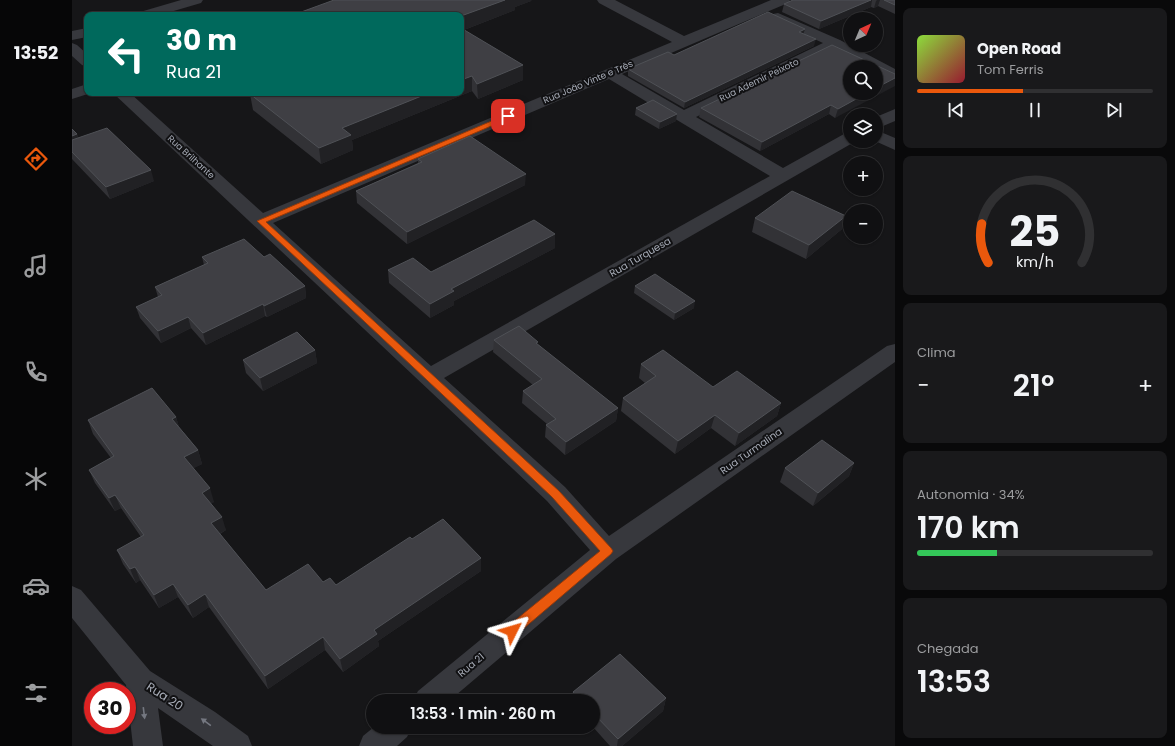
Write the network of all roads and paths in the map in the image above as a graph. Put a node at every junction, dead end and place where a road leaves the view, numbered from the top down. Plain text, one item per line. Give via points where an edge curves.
1 (152, 0) edge
2 (196, 0) edge
3 (604, 0) edge
4 (783, 0) edge
5 (761, 9) junction
6 (163, 10) junction
7 (155, 12) edge
8 (84, 33) edge
9 (72, 36) edge
10 (684, 42) junction
11 (834, 43) junction
12 (72, 48) edge
13 (84, 59) edge
14 (610, 73) junction
15 (895, 75) edge
16 (84, 90) edge
17 (72, 94) edge
18 (124, 96) edge
19 (895, 114) edge
20 (683, 117) junction
21 (883, 120) edge
22 (883, 139) edge
23 (843, 142) edge
24 (895, 145) edge
25 (782, 175) junction
26 (261, 221) junction
27 (895, 351) edge
28 (430, 376) junction
29 (607, 551) junction
30 (72, 598) edge
31 (140, 680) junction
32 (436, 694) edge
33 (389, 734) edge
34 (148, 746) edge
35 (237, 746) edge
36 (374, 746) edge

1 - 6 street
2 - 6 street
3 - 10 street
4 - 5 street, Rua João Vinte e Três
5 - 10 street, Rua João Vinte e Três
5 - 11 street
6 - 7 street
8 - 9 street
10 - 14 street, Rua João Vinte e Três
11 - 15 street
11 - 20 street, Rua Ademir Peixoto
12 - 13 street
14 - 20 street
14 - 26 street, Rua João Vinte e Três
16 - 17 street
18 - 26 street, Rua Brilhante
19 - 21 street
20 - 25 street
22 - 24 street
23 - 25 street, Rua Turquesa
25 - 28 street, Rua Turquesa
26 - 28 street
27 - 29 street, Rua Turmalina
28 - 29 street via 556,494
29 - 32 street, Rua 21
30 - 31 street, Rua 20
31 -> 34 street
35 -> 31 street, Rua 20
33 - 36 street

